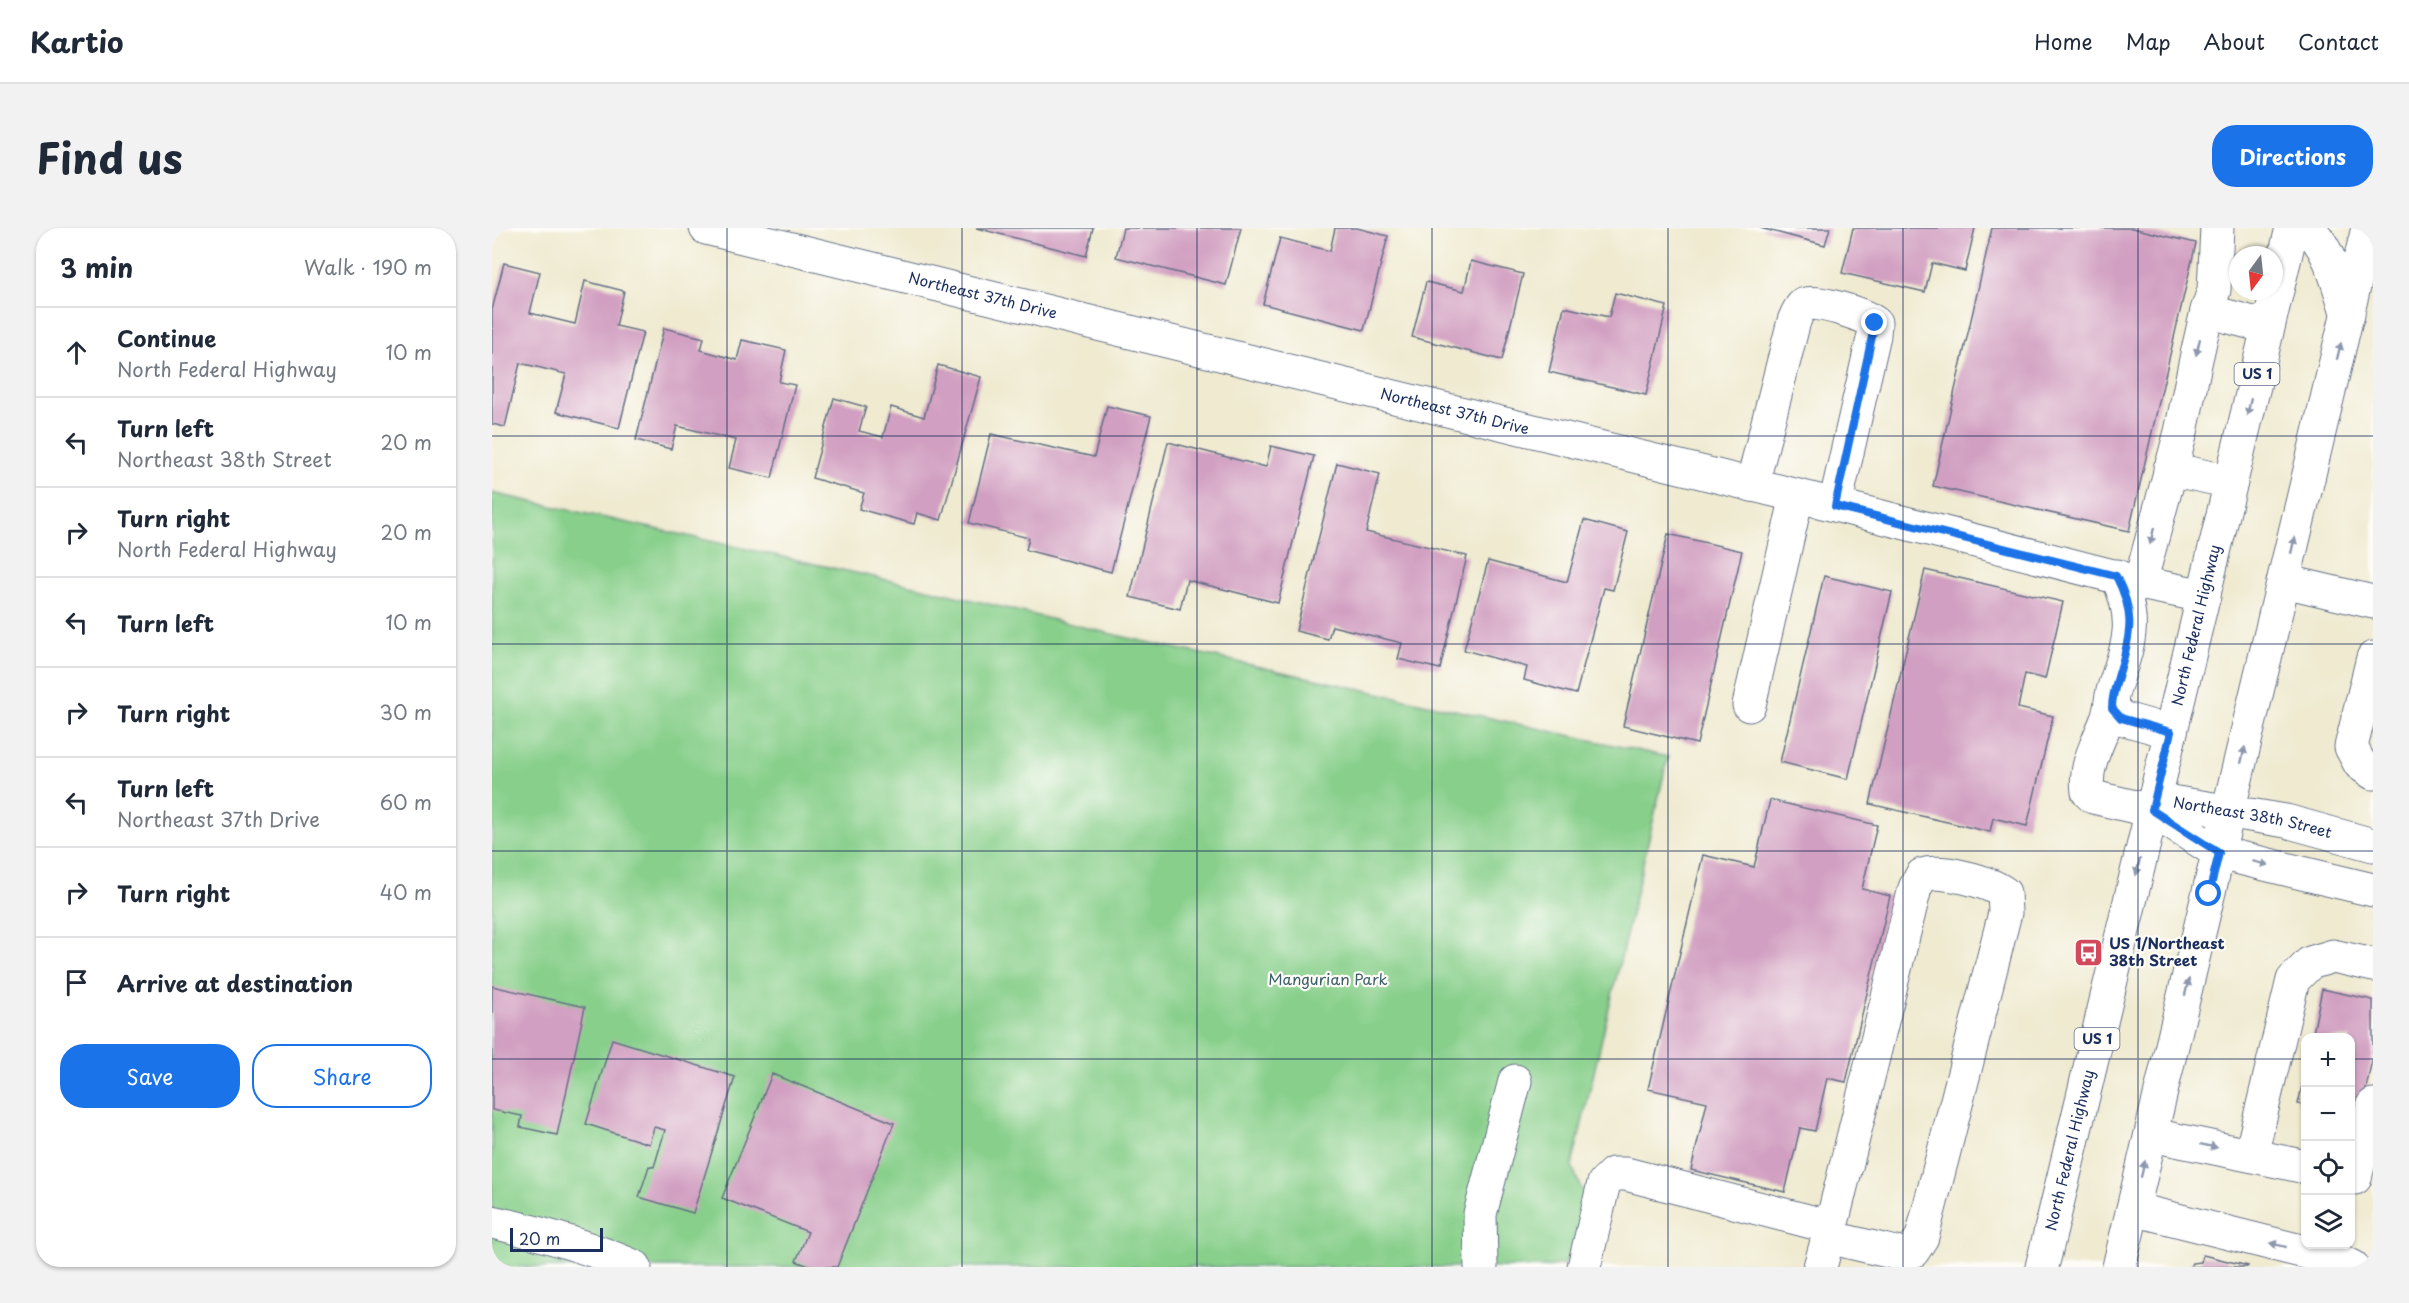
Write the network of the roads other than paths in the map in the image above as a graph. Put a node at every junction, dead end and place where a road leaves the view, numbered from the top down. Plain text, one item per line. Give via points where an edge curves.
1 (706, 228) edge
2 (2217, 228) edge
3 (2292, 228) edge
4 (2308, 228) edge
5 (2368, 228) edge
6 (2207, 311) junction
7 (2348, 315) junction
8 (2268, 327) junction
9 (2170, 469) junction
10 (2231, 482) junction
11 (1752, 485) junction
12 (1797, 496) junction
13 (1835, 506) junction
14 (2128, 580) junction
15 (2284, 581) junction
16 (2204, 596) junction
17 (2373, 602) edge
18 (2373, 658) edge
19 (1749, 705) dead end
20 (2112, 708) junction
21 (2171, 732) junction
22 (2373, 773) edge
23 (2152, 810) junction
24 (2229, 812) junction
25 (2373, 845) edge
26 (2219, 853) junction
27 (2373, 890) edge
28 (2373, 965) edge
29 (1515, 1081) dead end
30 (2373, 1105) edge
31 (2152, 1135) junction
32 (2251, 1155) junction
33 (2301, 1166) edge
34 (2360, 1175) edge
35 (2133, 1209) junction
36 (492, 1222) edge
37 (1826, 1244) edge
38 (635, 1267) edge
39 (1481, 1267) edge
40 (1584, 1267) edge
41 (2042, 1267) edge
42 (2119, 1267) edge
43 (2353, 1267) edge

1 - 11 main road, Northeast 37th Drive
2 - 6 main road via 2214,290
3 - 8 main road, North Federal Highway / US 1
4 - 7 main road via 2327,255
5 - 7 main road
6 - 8 main road
6 -> 9 main road
15 -> 7 main road
8 -> 10 main road, North Federal Highway / US 1
9 - 10 main road
9 -> 14 main road
10 - 16 main road, North Federal Highway / US 1
11 - 12 main road, Northeast 37th Drive
11 - 13 main road via 1794,321 1802,306 1811,302 1867,316 1875,323
12 - 13 main road, Northeast 37th Drive
12 - 19 main road
13 - 14 main road, Northeast 37th Drive
14 - 16 main road, Northeast 37th Drive
14 - 20 main road via 2130,626
15 - 17 main road
24 -> 15 main road
16 - 21 main road, North Federal Highway / US 1
18 - 22 main road via 2351,747 2360,764
20 - 21 main road via 2121,718
20 - 23 main road via 2088,768 2088,792 2093,797
21 - 23 main road, North Federal Highway / US 1
23 - 24 main road, Northeast 38th Street via 2171,802
23 - 26 main road, Northeast 38th Street
23 -> 41 main road, North Federal Highway / US 1
24 - 25 main road, Northeast 38th Street via 2286,821
24 - 26 main road
26 -> 27 main road, Northeast 38th Street
31 -> 26 main road
28 - 32 main road via 2333,956 2310,963 2294,980
29 - 39 main road via 1480,1214
30 - 34 main road
31 -> 32 main road
35 -> 31 main road
32 - 33 main road
35 - 42 main road
43 -> 35 main road
36 - 38 main road
37 - 37 main road via 1914,888 1922,875 1932,872 1993,885 2004,892 2005,913 1922,1237 1913,1251 1900,1254
37 - 40 main road via 1626,1174 1613,1174 1604,1183

